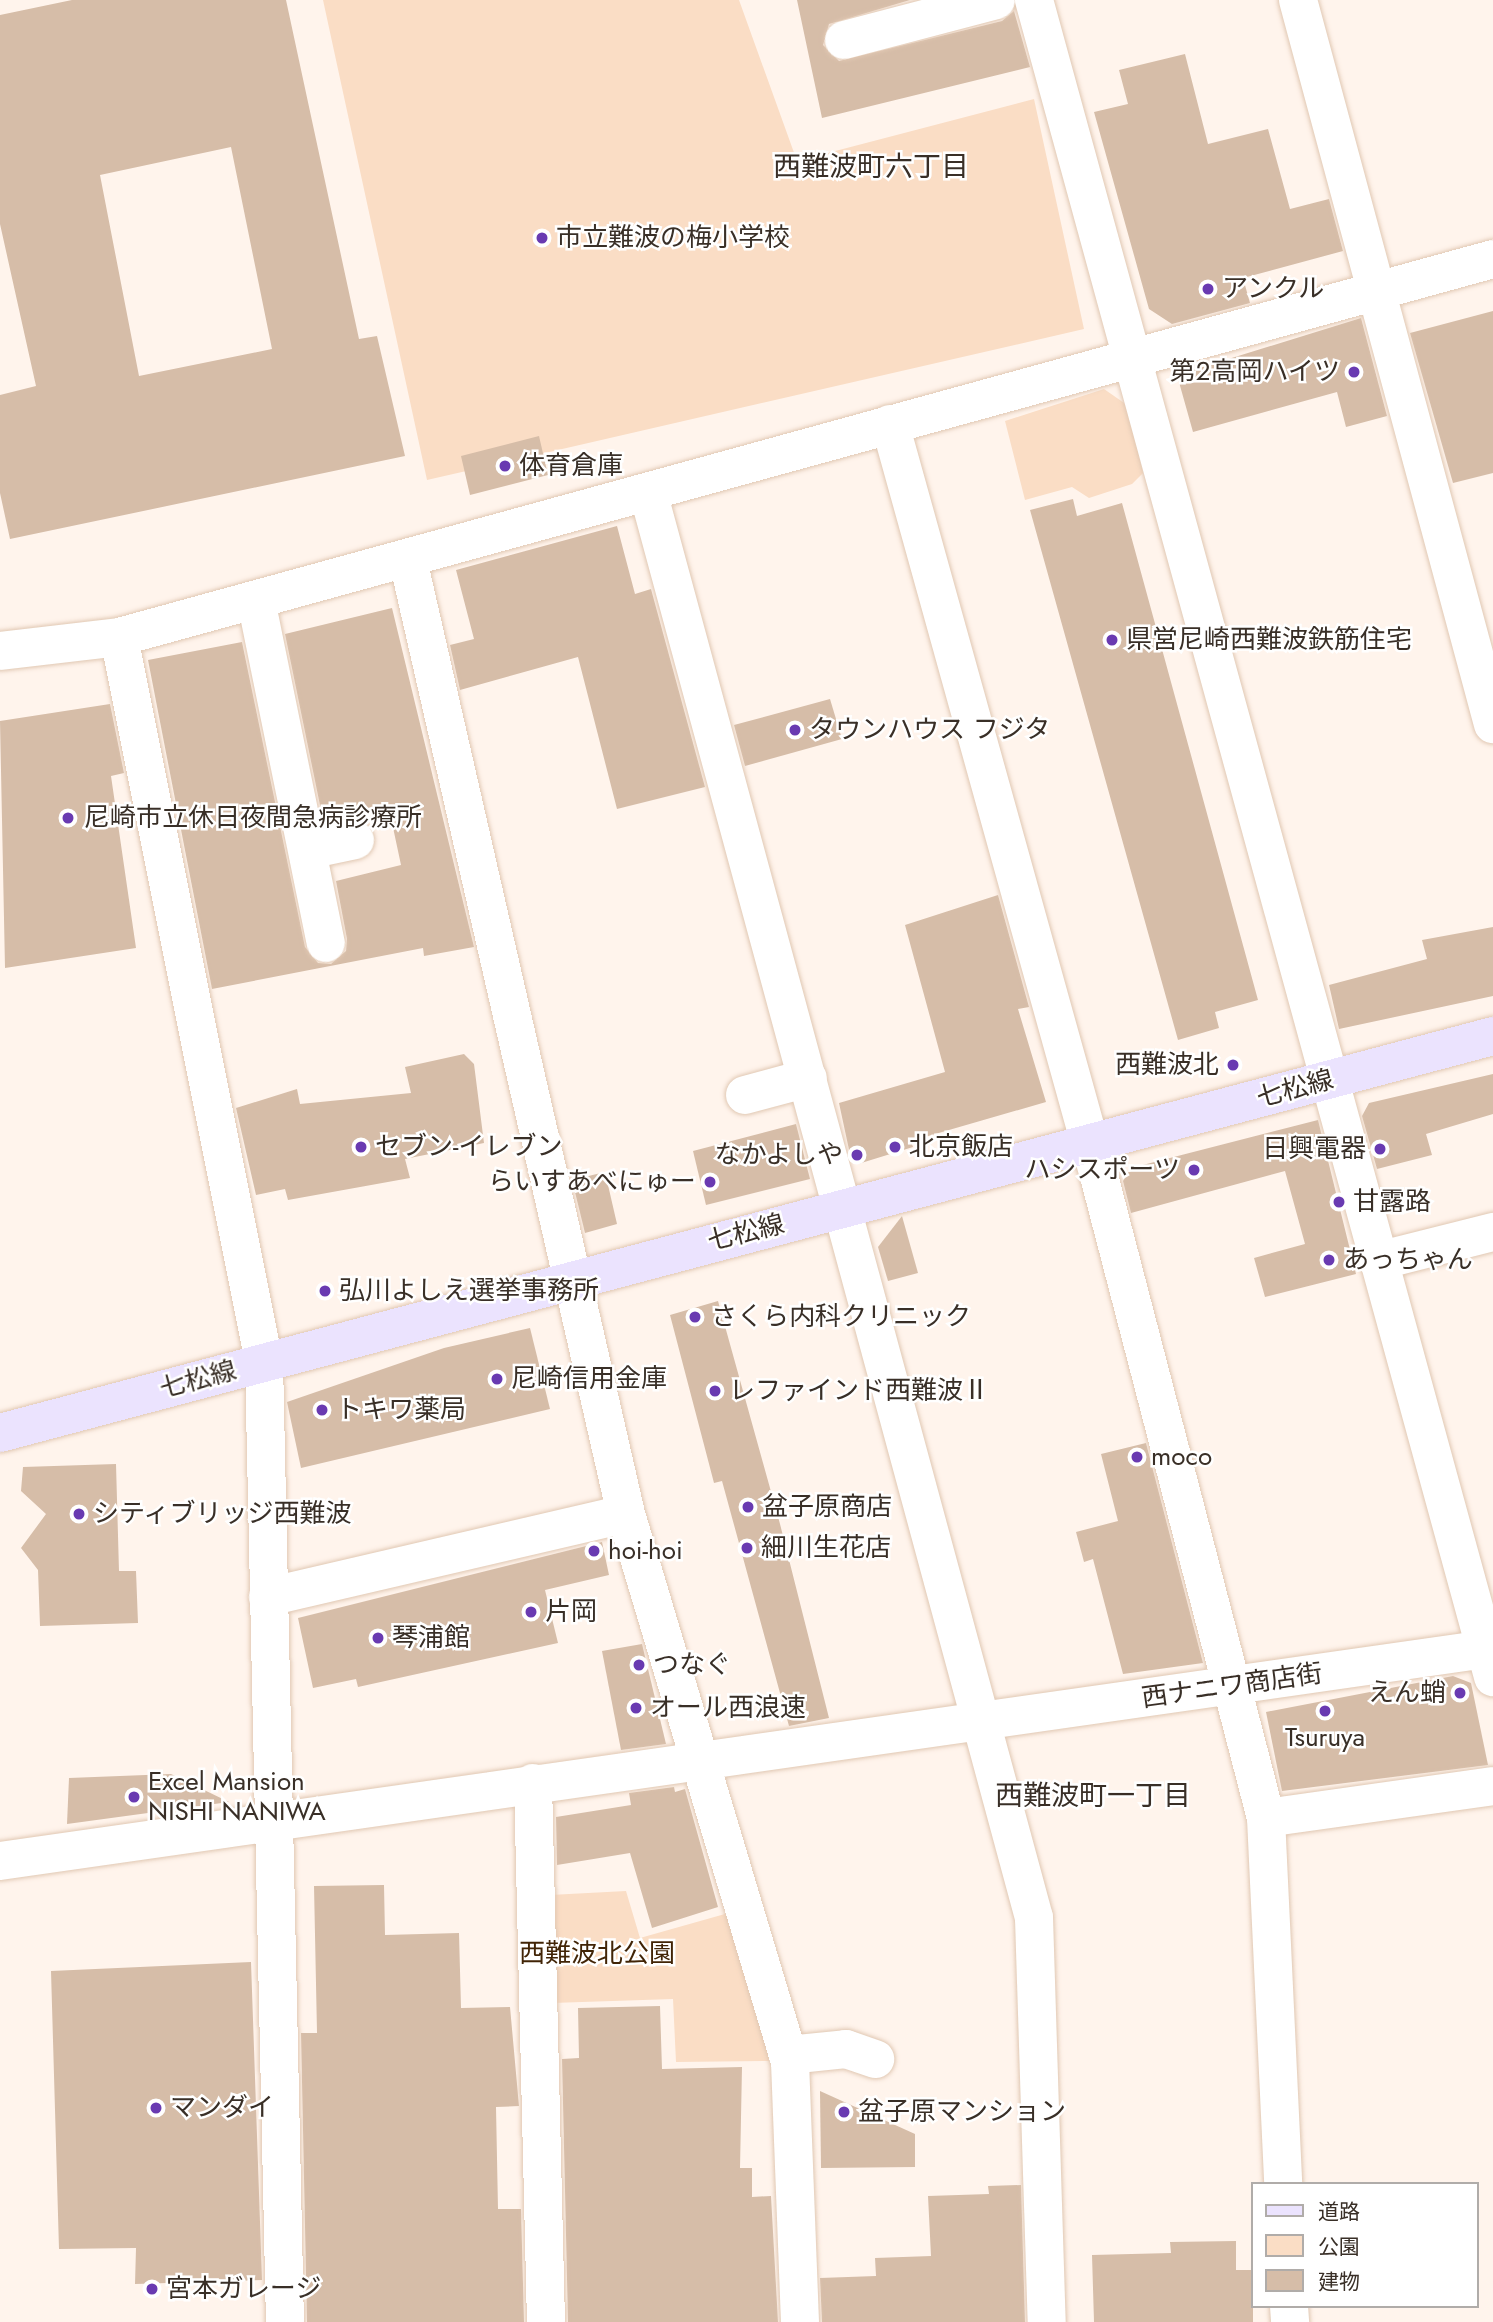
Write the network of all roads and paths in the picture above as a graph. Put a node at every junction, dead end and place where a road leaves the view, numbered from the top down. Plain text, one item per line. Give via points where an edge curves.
1 (996, 0) edge
2 (1034, 0) edge
3 (1298, 0) edge
4 (844, 40) dead end
5 (1493, 259) edge
6 (1376, 290) junction
7 (1131, 356) junction
8 (890, 424) junction
9 (648, 492) junction
10 (408, 560) junction
11 (256, 600) junction
12 (119, 637) junction
13 (0, 651) edge
14 (1493, 724) edge
15 (355, 839) dead end
16 (308, 850) junction
17 (327, 943) dead end
18 (1493, 1036) edge
19 (807, 1078) junction
20 (1326, 1081) junction
21 (745, 1095) dead end
22 (1090, 1143) junction
23 (843, 1208) junction
24 (1493, 1232) edge
25 (1378, 1261) junction
26 (574, 1276) junction
27 (264, 1362) junction
28 (0, 1433) edge
29 (626, 1514) junction
30 (268, 1597) junction
31 (1491, 1658) edge
32 (1233, 1685) junction
33 (974, 1707) junction
34 (700, 1760) junction
35 (533, 1783) junction
36 (1493, 1786) edge
37 (271, 1818) junction
38 (1266, 1818) junction
39 (0, 1861) edge
40 (788, 2055) junction
41 (875, 2059) dead end
42 (1283, 2182) edge
43 (285, 2322) edge
44 (546, 2322) edge
45 (800, 2322) edge
46 (1047, 2322) edge

1 - 4 street
2 - 7 street
3 - 6 street
5 - 6 street
6 - 7 street
6 - 14 street
7 - 8 street
7 - 20 street
8 - 9 street
8 - 22 street
9 - 10 street
9 - 19 street
10 - 11 street
10 - 26 street
11 - 12 street
11 - 16 street
12 - 13 street
12 - 27 street
15 - 16 street
16 - 17 street
18 - 20 street, 七松線
19 - 21 street
19 - 23 street
20 - 22 street, 七松線
20 - 25 street
22 - 23 street, 七松線
22 - 32 street
23 - 26 street, 七松線
23 - 33 street
24 - 25 street
25 - 31 street
26 - 27 street, 七松線
26 - 29 street
27 - 28 street, 七松線
27 - 30 street
29 - 30 street
29 - 34 street
30 - 37 street
31 - 32 street, 西ナニワ商店街
32 - 33 street, 西ナニワ商店街
32 - 38 street
33 - 34 street, 西ナニワ商店街
33 - 46 street via 1034,1918
34 - 35 street, 西ナニワ商店街
34 - 40 street
35 - 37 street, 西ナニワ商店街
35 - 44 street
36 - 38 street
37 - 39 street, 西ナニワ商店街
37 - 43 street
38 - 42 street
40 - 41 street via 846,2049
40 - 45 street

